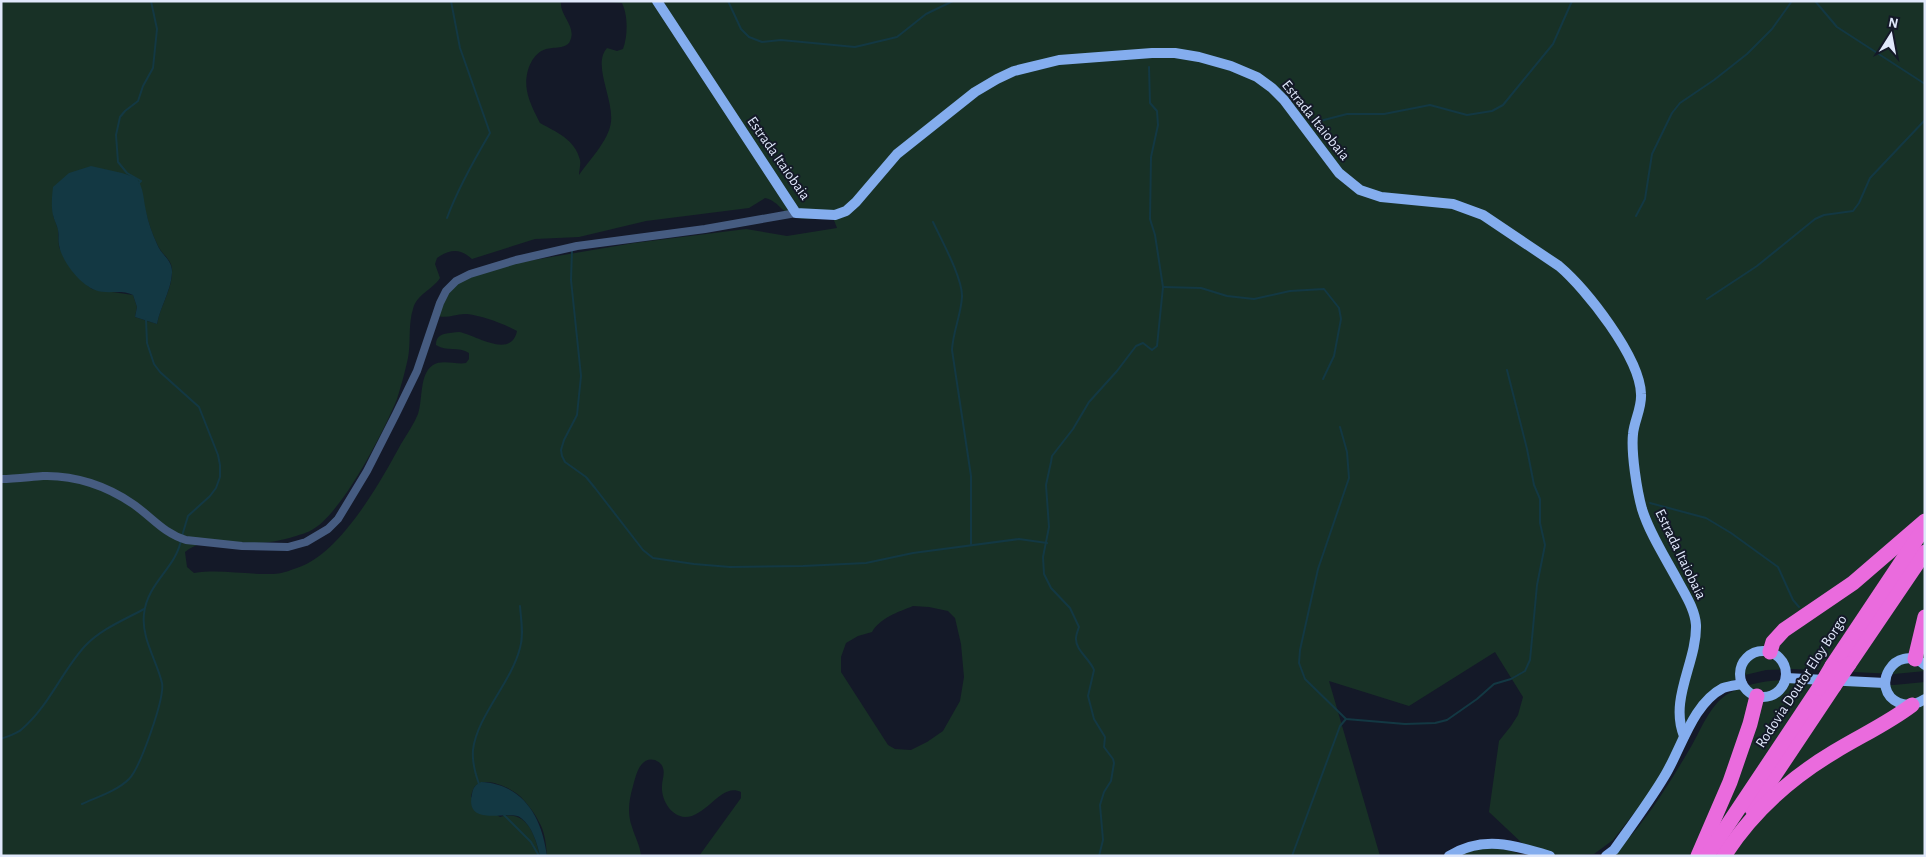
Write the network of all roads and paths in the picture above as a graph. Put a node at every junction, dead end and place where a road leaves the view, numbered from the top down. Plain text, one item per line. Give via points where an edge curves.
1 (657, 1) edge
2 (796, 213) junction
3 (1, 480) edge
4 (1925, 521) edge
5 (1925, 527) edge
6 (1925, 552) edge
7 (1925, 617) edge
8 (1770, 652) junction
9 (1920, 662) edge
10 (1786, 678) junction
11 (1885, 683) junction
12 (1742, 684) junction
13 (1757, 696) junction
14 (1918, 702) edge
15 (1684, 736) junction
16 (1449, 856) edge
17 (1550, 856) edge
18 (1606, 856) edge
19 (1698, 856) edge
20 (1707, 856) edge
21 (1722, 856) edge

1 - 2 street, Estrada Itaiobaia
2 - 3 street via 578,246 516,260 456,281 440,303 417,371 367,471 338,519 306,542 268,548 186,540 165,531 130,502 90,483 58,476
2 - 15 street, Estrada Itaiobaia via 835,215 846,211 897,154 976,92 1014,71 1037,64 1175,53 1231,66 1257,77 1284,100 1349,183 1381,197 1453,204 1483,215 1569,274 1624,347 1633,362 1640,386 1640,404 1632,442 1642,507 1694,615 1695,635 1680,704 1679,722
4 - 8 highway via 1853,584 1784,630 1773,642
5 - 20 highway, Rodovia Doutor Eloy Borgo, bridge
6 - 21 highway, Rodovia Doutor Eloy Borgo, bridge
7 - 9 highway
8 - 10 street via 1784,664
8 - 12 street via 1755,652 1744,661 1740,670
9 - 11 street via 1900,660 1892,665
10 - 11 street
10 - 13 street via 1776,694
11 - 14 street via 1894,700 1902,704
12 - 13 street
12 - 15 street via 1724,688 1712,698
13 - 19 highway via 1730,782
14 - 21 highway via 1818,762 1788,784 1757,812
15 - 18 street via 1673,763 1656,790 1614,850
16 - 17 street via 1468,846 1490,843

